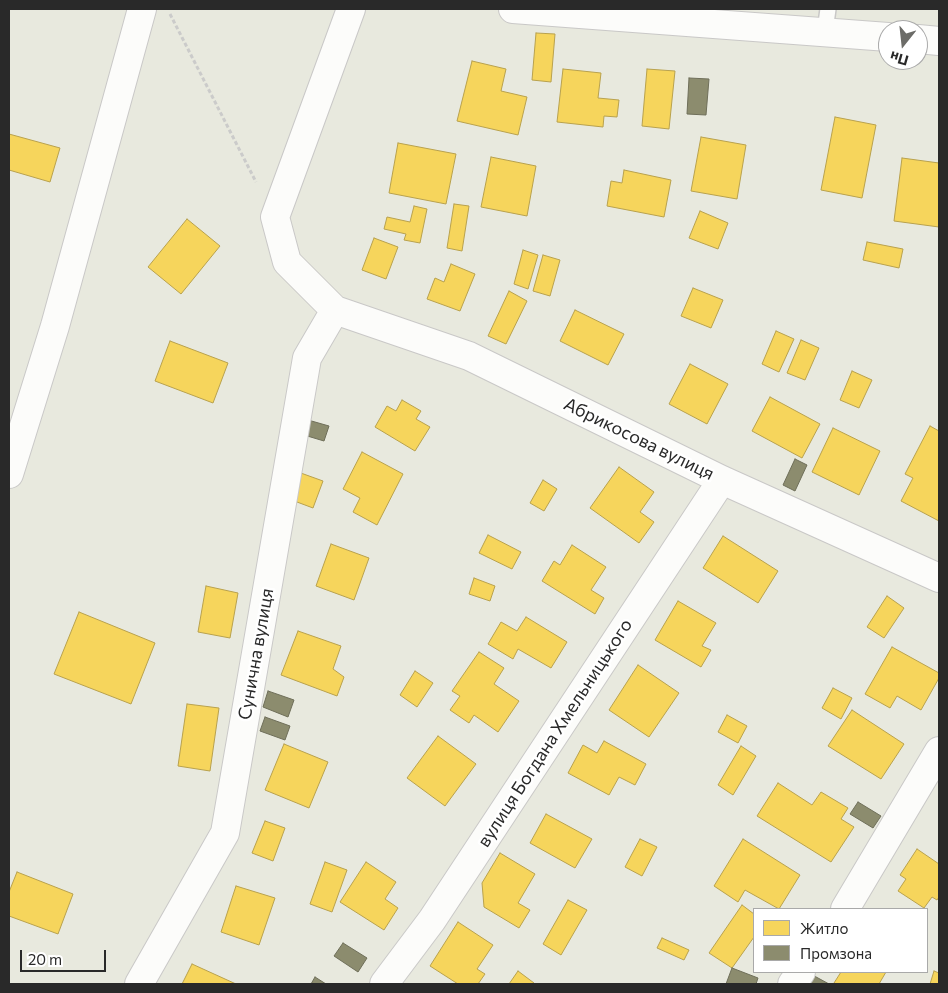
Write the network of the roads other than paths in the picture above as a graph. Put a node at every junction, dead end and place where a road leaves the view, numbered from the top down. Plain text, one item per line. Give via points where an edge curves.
1 (142, 9) edge
2 (351, 9) edge
3 (513, 9) edge
4 (827, 20) edge
5 (878, 34) edge
6 (334, 310) junction
7 (9, 474) edge
8 (722, 480) junction
9 (939, 578) edge
10 (939, 751) edge
11 (846, 908) edge
12 (800, 973) edge
13 (139, 984) edge
14 (384, 984) edge
15 (792, 984) edge

1 - 7 street via 55,326
2 - 6 street via 275,218 286,262
3 - 4 street
4 - 5 street
6 - 8 street, Абрикосова вулиця via 469,356
6 - 13 street, Сунична вулиця via 306,358 225,833
8 - 9 street, Абрикосова вулиця
8 - 14 street, вулиця Богдана Хмельницького via 432,920
10 - 11 street
12 - 15 street

